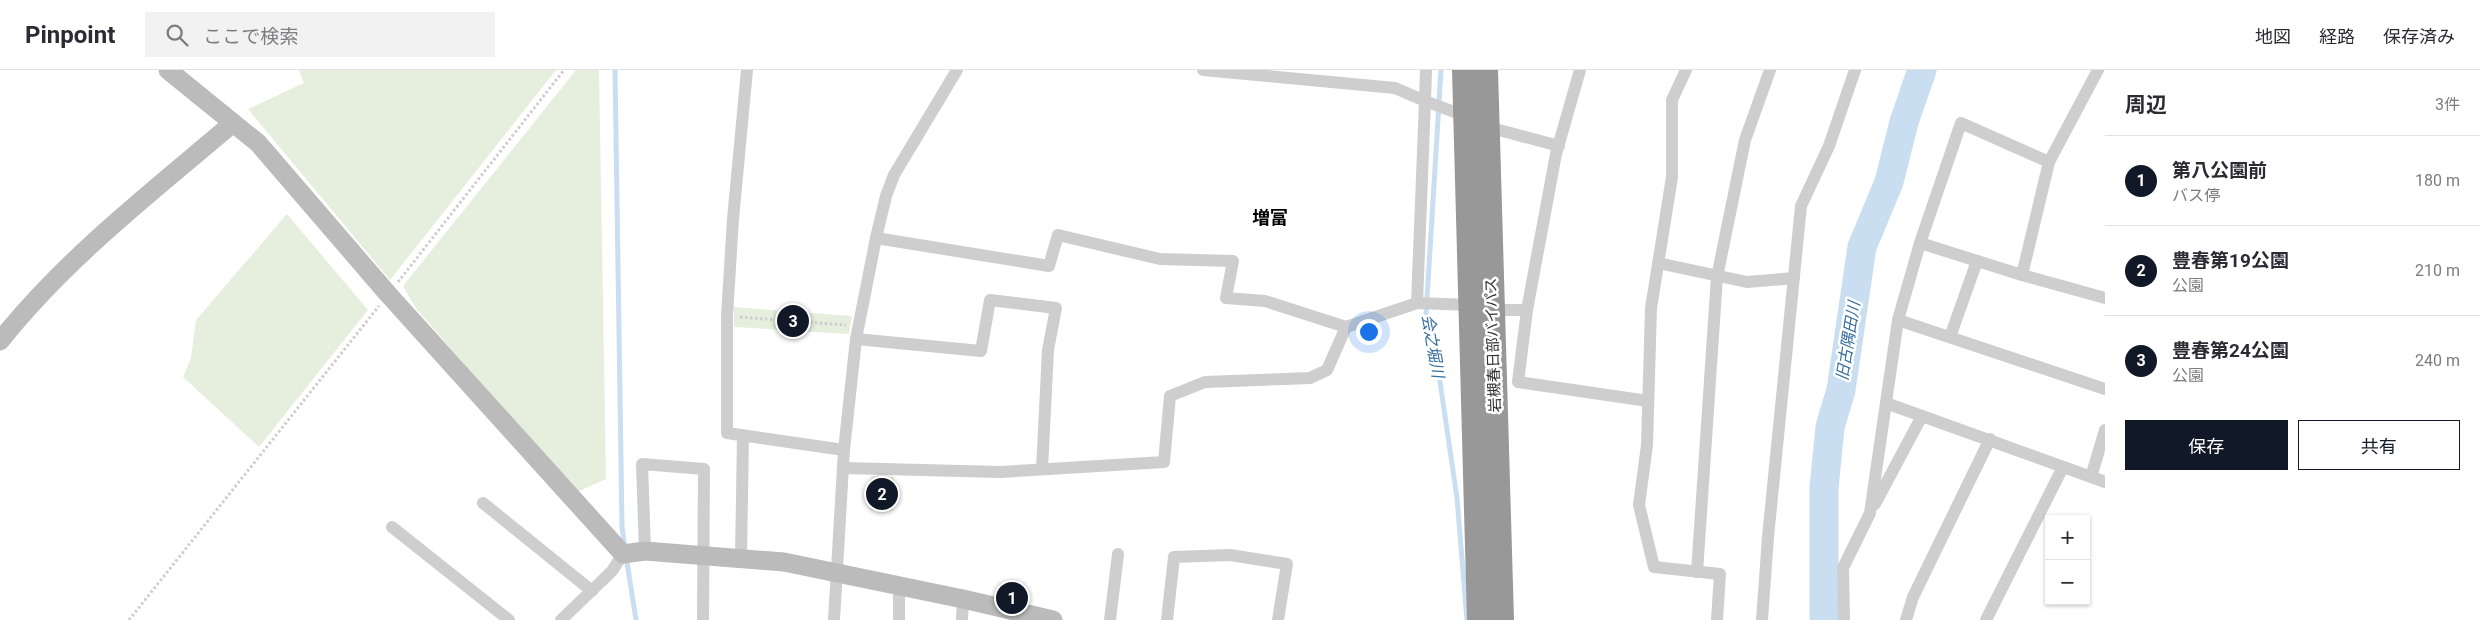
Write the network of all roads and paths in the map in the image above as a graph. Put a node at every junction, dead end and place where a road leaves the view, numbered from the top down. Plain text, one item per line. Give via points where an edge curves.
1 (168, 70) edge
2 (564, 70) edge
3 (747, 70) edge
4 (957, 70) edge
5 (1203, 70) edge
6 (1426, 70) edge
7 (1464, 70) edge
8 (1486, 70) edge
9 (1580, 70) edge
10 (1686, 70) edge
11 (1770, 70) edge
12 (1855, 70) edge
13 (2098, 70) edge
14 (1425, 101) junction
15 (1465, 116) junction
16 (233, 123) junction
17 (1488, 128) junction
18 (1559, 146) junction
19 (2049, 162) junction
20 (876, 238) junction
21 (1920, 243) junction
22 (1977, 261) junction
23 (1658, 263) junction
24 (2022, 275) junction
25 (1717, 277) junction
26 (1794, 278) junction
27 (388, 294) junction
28 (2105, 298) edge
29 (1418, 302) junction
30 (1481, 307) junction
31 (1527, 310) junction
32 (727, 316) junction
33 (1898, 320) junction
34 (858, 326) junction
35 (1346, 327) junction
36 (1950, 337) junction
37 (856, 339) junction
38 (0, 341) edge
39 (2105, 389) edge
40 (1648, 401) junction
41 (1886, 403) junction
42 (1922, 416) junction
43 (2105, 430) edge
44 (743, 435) junction
45 (1990, 439) junction
46 (844, 450) junction
47 (2063, 467) junction
48 (844, 468) junction
49 (1042, 469) junction
50 (2091, 477) junction
51 (2105, 482) edge
52 (483, 503) dead end
53 (1870, 513) junction
54 (392, 527) dead end
55 (645, 551) junction
56 (623, 554) junction
57 (705, 554) junction
58 (1118, 554) dead end
59 (741, 557) junction
60 (1697, 572) junction
61 (839, 574) junction
62 (900, 586) junction
63 (592, 591) junction
64 (963, 599) junction
65 (1034, 618) edge
66 (128, 620) edge
67 (509, 620) edge
68 (561, 620) edge
69 (703, 620) edge
70 (834, 620) edge
71 (898, 620) edge
72 (962, 620) edge
73 (1053, 620) edge
74 (1110, 620) edge
75 (1168, 620) edge
76 (1278, 620) edge
77 (1479, 620) edge
78 (1502, 620) edge
79 (1717, 620) edge
80 (1762, 620) edge
81 (1844, 620) edge
82 (1906, 620) edge
83 (1986, 620) edge

1 - 16 street
2 - 27 path
3 - 32 street via 732,218
4 - 20 street via 894,175
5 - 14 street via 1396,88
6 - 14 street
7 - 15 highway, 岩槻春日部バイパス
8 - 17 highway, 岩槻春日部バイパス
9 - 18 street
10 - 23 street via 1672,100 1672,177
11 - 25 street via 1745,140
12 - 26 street via 1829,146 1802,206
13 - 19 street
14 - 15 street
14 - 29 street
15 - 30 highway, 岩槻春日部バイパス
16 - 27 street via 258,143
16 - 38 street via 76,257
17 - 18 street
17 - 30 highway, 岩槻春日部バイパス
18 - 31 street
19 - 21 street via 1961,124
19 - 24 street
20 - 34 street
20 - 35 street via 1049,266 1058,235 1160,258 1233,261 1226,298 1265,301
21 - 22 street
21 - 33 street
22 - 24 street
22 - 36 street
23 - 25 street
23 - 40 street via 1651,308
24 - 28 street
25 - 26 street via 1747,282
25 - 60 street
26 - 80 street via 1768,527
27 - 56 street
27 - 66 path
29 - 30 street
29 - 35 street
30 - 31 street
30 - 77 highway, 岩槻春日部バイパス
30 - 78 highway, 岩槻春日部バイパス
31 - 40 street via 1518,382
32 - 34 path
32 - 44 street via 727,433
33 - 36 street
33 - 41 street
34 - 37 street
35 - 49 street via 1327,370 1310,378 1205,382 1170,396 1164,462
36 - 39 street
37 - 46 street
37 - 49 street via 981,351 990,300 1056,308 1048,350
40 - 60 street via 1647,445 1639,505 1654,567
41 - 42 street
41 - 53 street
42 - 45 street
42 - 53 street
43 - 50 street
44 - 46 street
44 - 59 street
45 - 47 street
45 - 82 street via 1913,597
46 - 48 street
47 - 50 street
47 - 83 street
48 - 49 street via 1000,472
48 - 61 street
50 - 51 street
52 - 63 street
53 - 81 street via 1843,568
54 - 67 street
55 - 56 street
55 - 57 street
55 - 57 street via 642,464 704,469
56 - 63 street
57 - 59 street
57 - 69 street
58 - 74 street
59 - 61 street
60 - 79 street via 1720,574
61 - 62 street
61 - 70 street
62 - 64 street
62 - 71 street
63 - 68 street
64 - 65 street
64 - 72 street
65 - 73 street
75 - 76 street via 1174,557 1230,554 1286,564

